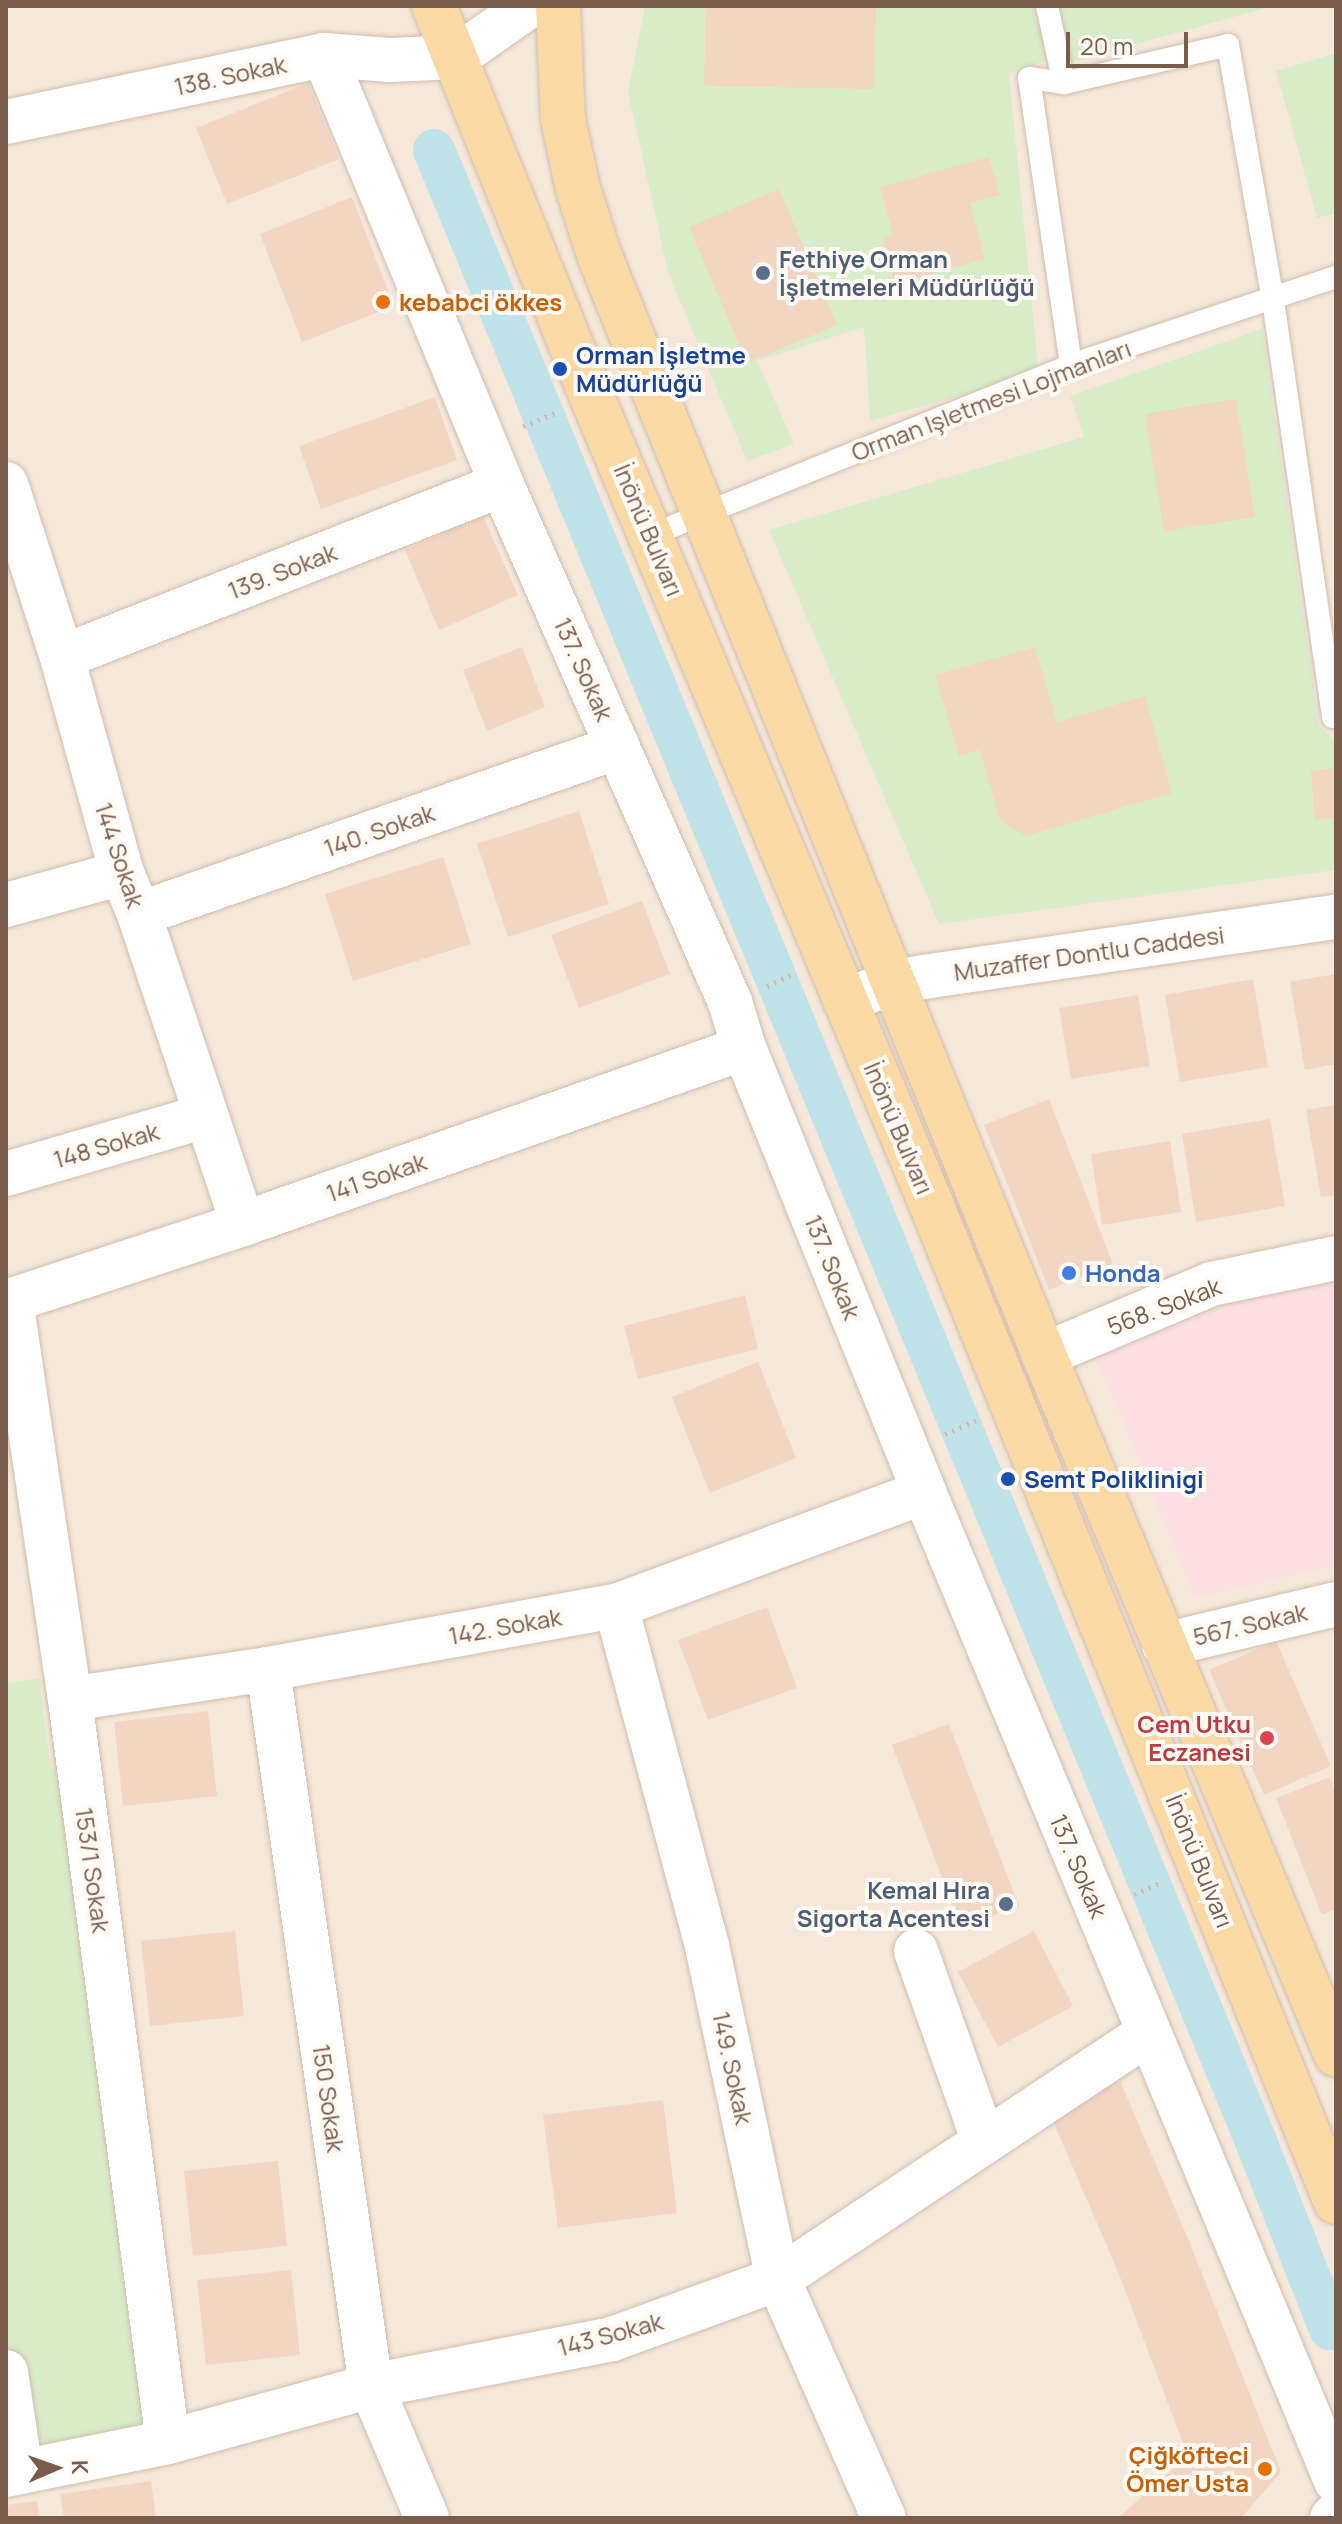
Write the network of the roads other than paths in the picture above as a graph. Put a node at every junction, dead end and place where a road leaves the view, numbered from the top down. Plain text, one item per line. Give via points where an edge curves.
1 (434, 6) edge
2 (529, 6) edge
3 (558, 6) edge
4 (1047, 6) edge
5 (324, 55) junction
6 (456, 57) junction
7 (1064, 83) junction
8 (6, 122) edge
9 (1336, 277) edge
10 (1273, 300) junction
11 (1071, 365) junction
12 (502, 485) junction
13 (8, 494) edge
14 (702, 513) junction
15 (651, 535) junction
16 (62, 657) junction
17 (1336, 717) edge
18 (618, 747) junction
19 (122, 873) junction
20 (6, 905) edge
21 (139, 914) junction
22 (1336, 917) edge
23 (892, 982) junction
24 (846, 1001) junction
25 (744, 1048) junction
26 (206, 1116) junction
27 (6, 1174) edge
28 (243, 1224) junction
29 (1336, 1258) edge
30 (8, 1301) edge
31 (1044, 1355) junction
32 (924, 1492) junction
33 (1336, 1604) edge
34 (616, 1606) junction
35 (1164, 1645) junction
36 (268, 1669) junction
37 (70, 1699) junction
38 (916, 1951) dead end
39 (1148, 2033) junction
40 (1336, 2054) edge
41 (984, 2142) junction
42 (1336, 2202) edge
43 (778, 2279) junction
44 (6, 2372) edge
45 (371, 2386) junction
46 (168, 2442) junction
47 (14, 2474) edge
48 (1336, 2481) edge
49 (427, 2518) edge
50 (884, 2518) edge

1 - 6 main road, İnönü Bulvarı
2 - 6 street
3 - 14 main road, İnönü Bulvarı via 563,119 578,189
4 - 7 lane
5 - 6 street, 138. Sokak
5 - 8 street, 138. Sokak
5 - 12 street, 137. Sokak
6 - 15 main road, İnönü Bulvarı
7 - 10 lane via 1228,45
7 - 11 lane via 1029,78
9 - 10 lane, Orman Işletmesi Lojmanları
10 - 11 lane, Orman Işletmesi Lojmanları
10 - 17 lane
11 - 14 lane, Orman Işletmesi Lojmanları
12 - 16 street, 139. Sokak
12 - 18 street, 137. Sokak
13 - 16 street, 144 Sokak
14 - 15 lane, Orman Işletmesi Lojmanları
14 - 23 main road, İnönü Bulvarı
15 - 24 main road, İnönü Bulvarı
16 - 19 street, 144 Sokak
18 - 21 street, 140. Sokak
18 - 25 street, 137. Sokak via 730,1002
19 - 20 street
19 - 21 street, 144 Sokak
21 - 26 street, 144 Sokak
22 - 23 street, Muzaffer Dontlu Caddesi
23 - 24 street, Muzaffer Dontlu Caddesi
23 - 31 main road, İnönü Bulvarı
24 - 42 main road, İnönü Bulvarı
25 - 28 street, 141 Sokak
25 - 32 street, 137. Sokak
26 - 27 street, 148 Sokak
26 - 28 street, 144 Sokak
28 - 30 street, 141 Sokak
29 - 31 street, 568. Sokak via 1211,1284
30 - 37 street, 153/1 Sokak
31 - 35 main road, İnönü Bulvarı
32 - 34 street, 142. Sokak
32 - 39 street, 137. Sokak
33 - 35 street, 567. Sokak
34 - 36 street, 142. Sokak
34 - 43 street, 149. Sokak via 707,1946
35 - 40 main road, İnönü Bulvarı
36 - 37 street, 142. Sokak
36 - 45 street, 150 Sokak
37 - 46 street, 153/1 Sokak
38 - 41 street
39 - 41 street, 143 Sokak
39 - 48 street, 137. Sokak
41 - 43 street, 143 Sokak
43 - 45 street, 143 Sokak via 612,2339
43 - 50 street, 149. Sokak
44 - 47 street
45 - 46 street, 143 Sokak
45 - 49 street, 150 Sokak
46 - 47 street, 143 Sokak

